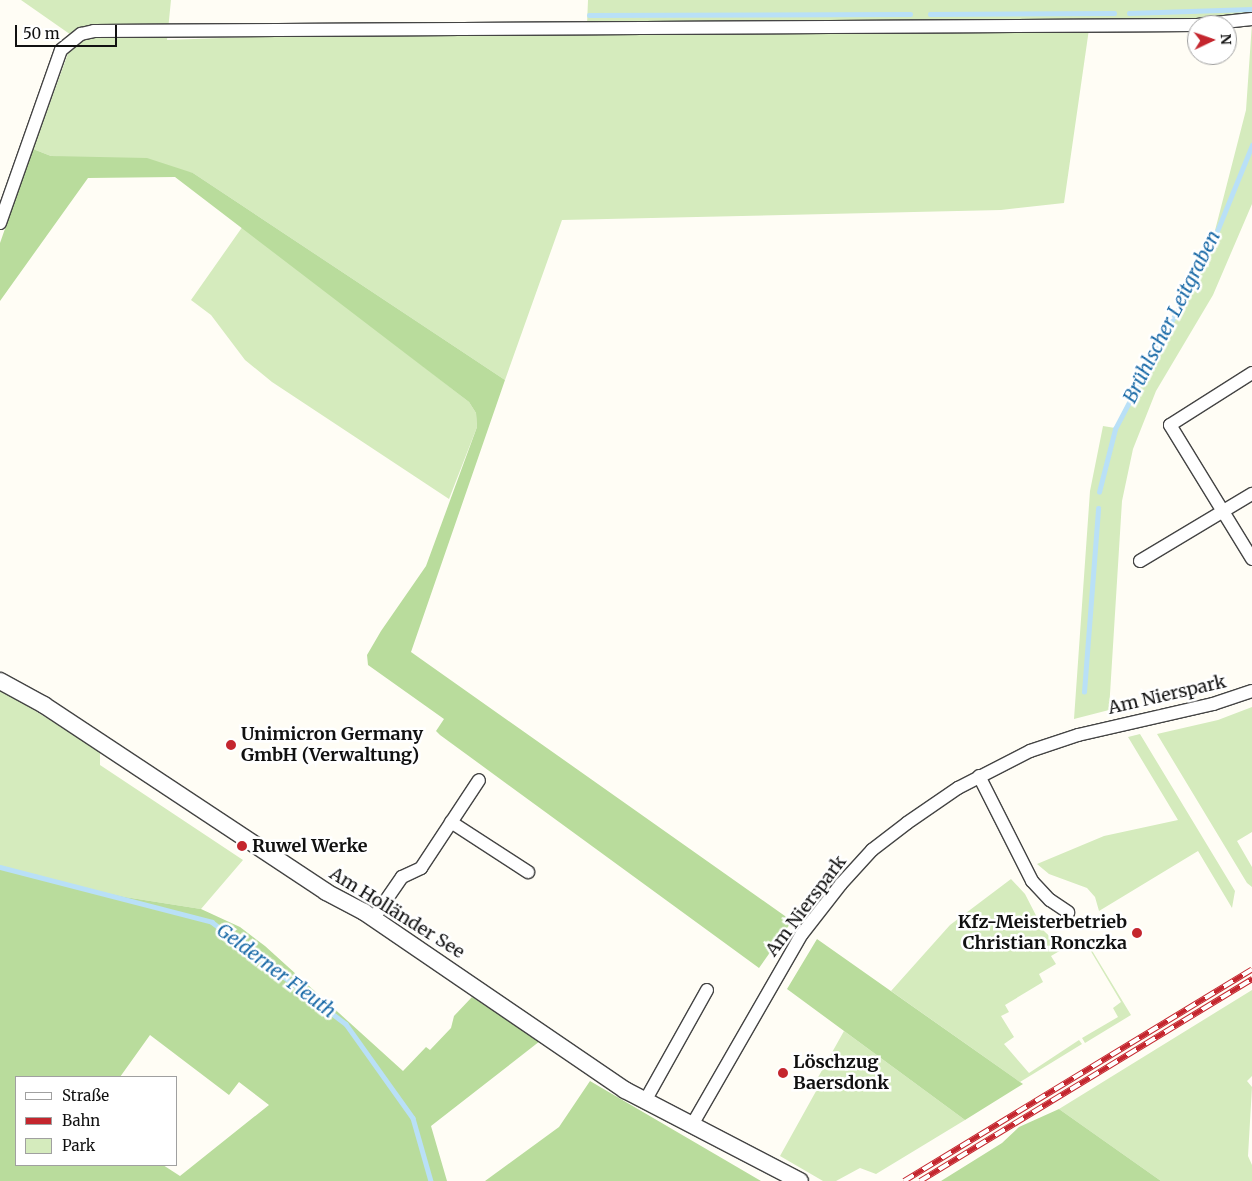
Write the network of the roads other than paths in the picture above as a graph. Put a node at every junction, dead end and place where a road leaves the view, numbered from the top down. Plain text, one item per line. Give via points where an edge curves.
1 (1252, 19) edge
2 (0, 223) edge
3 (1252, 373) edge
4 (1252, 494) edge
5 (1223, 512) junction
6 (1252, 559) edge
7 (1140, 561) dead end
8 (0, 681) edge
9 (1252, 691) edge
10 (979, 776) junction
11 (479, 780) dead end
12 (451, 822) junction
13 (528, 872) dead end
14 (1068, 912) dead end
15 (374, 919) junction
16 (707, 990) dead end
17 (645, 1101) junction
18 (692, 1125) junction
19 (800, 1181) edge

1 - 2 street via 1196,25 94,31 81,34 61,50
3 - 5 street via 1170,425
4 - 5 street
5 - 6 street
5 - 7 street
8 - 15 street, Am Holländer See via 44,705 309,881
9 - 10 street, Am Nierspark via 1155,719 1078,735 1030,750
10 - 14 street via 1032,881 1050,900
10 - 18 street, Am Nierspark via 872,850 841,884 787,955
11 - 12 street
12 - 13 street
12 - 15 street via 421,868 402,877
15 - 17 street, Am Holländer See
16 - 17 street
17 - 18 street, Am Holländer See
18 - 19 street, Am Holländer See

